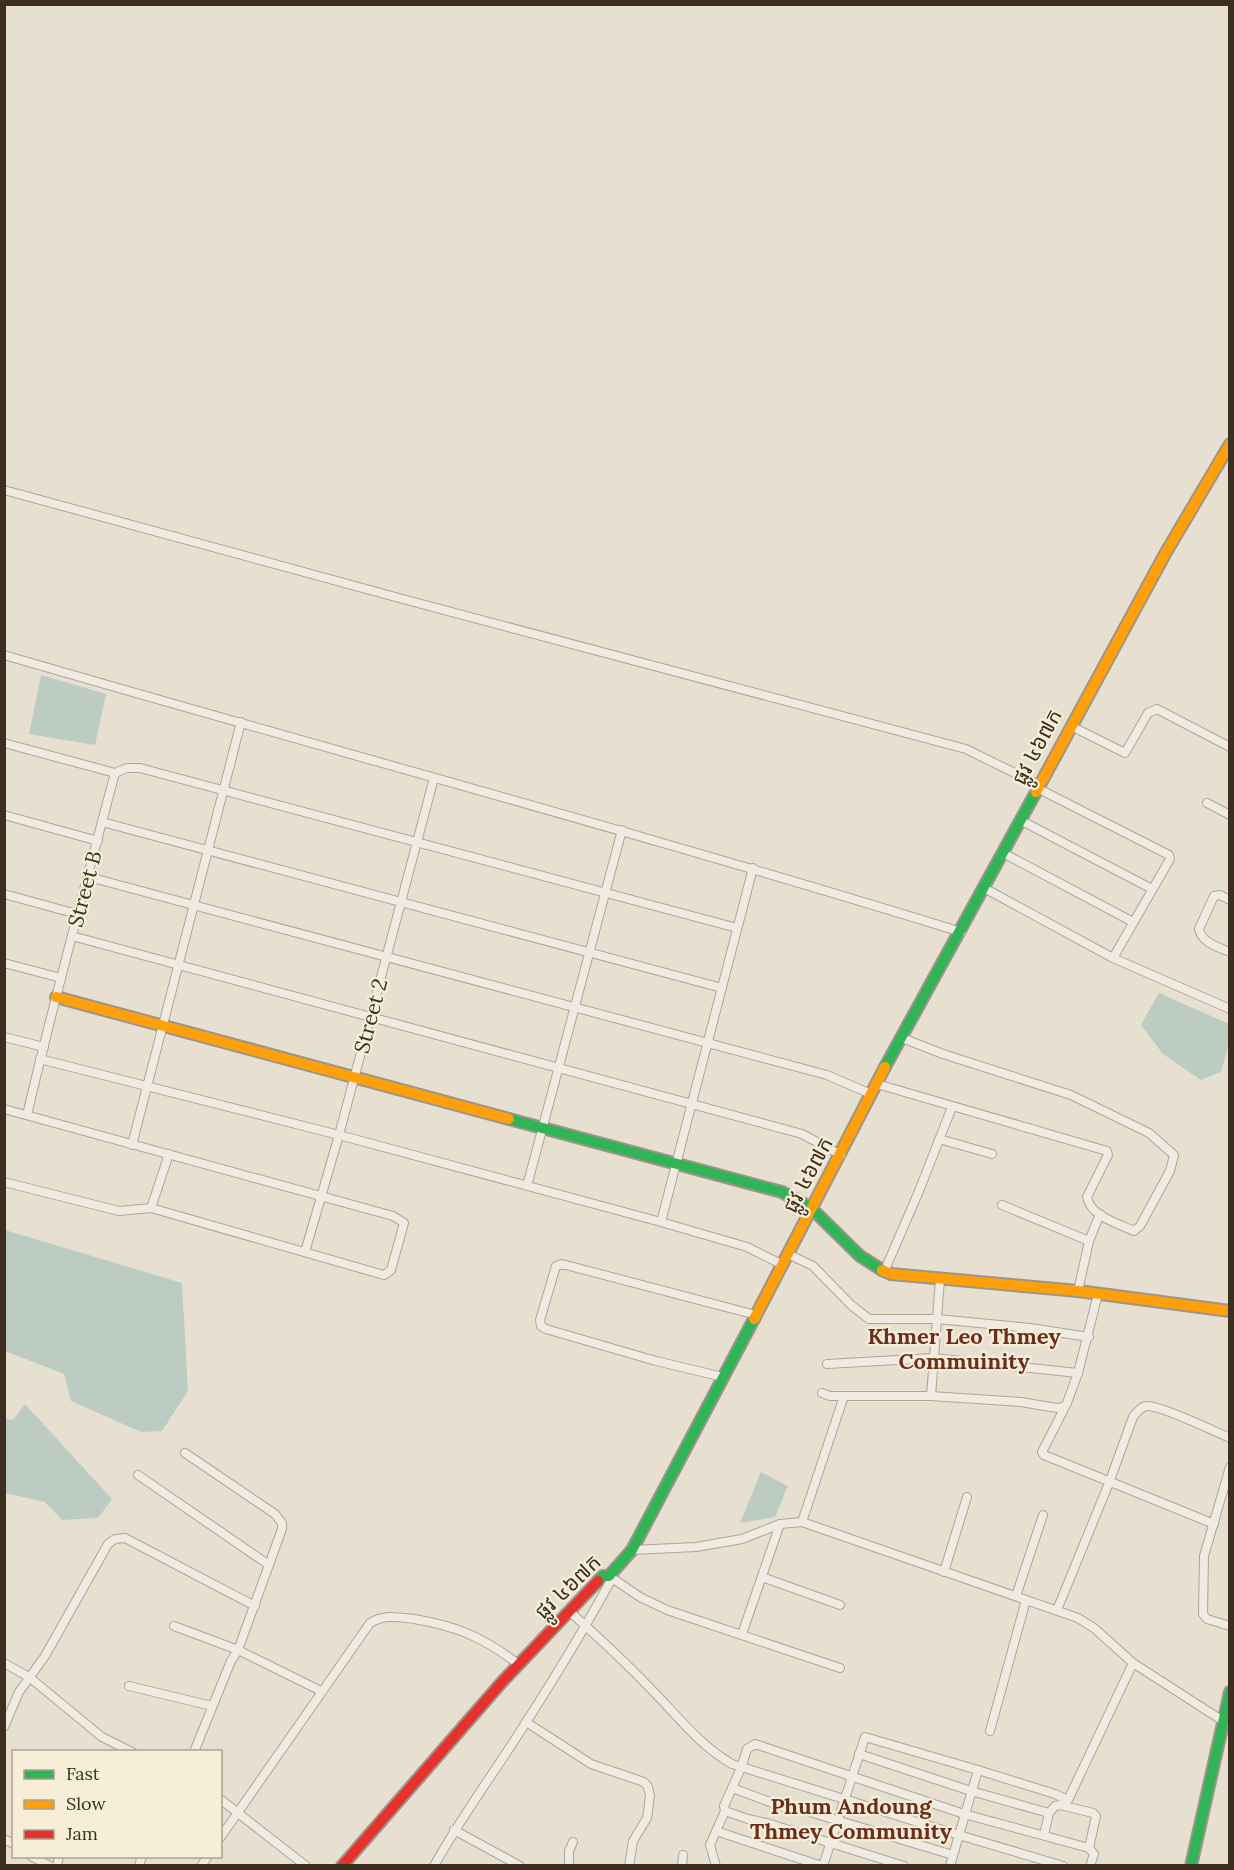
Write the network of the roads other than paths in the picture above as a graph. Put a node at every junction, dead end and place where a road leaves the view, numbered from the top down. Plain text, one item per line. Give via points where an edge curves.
1 (1230, 444) edge
2 (4, 489) edge
3 (4, 655) edge
4 (241, 722) junction
5 (1071, 726) junction
6 (4, 743) edge
7 (1230, 747) edge
8 (115, 772) junction
9 (434, 778) junction
10 (1038, 787) junction
11 (223, 791) junction
12 (1207, 803) dead end
13 (4, 815) edge
14 (1230, 815) edge
15 (1020, 820) junction
16 (102, 822) junction
17 (622, 830) junction
18 (98, 841) junction
19 (417, 842) junction
20 (208, 851) junction
21 (1003, 853) junction
22 (753, 868) junction
23 (89, 878) junction
24 (984, 888) junction
25 (1152, 890) junction
26 (605, 892) junction
27 (4, 894) edge
28 (1230, 900) edge
29 (401, 902) junction
30 (193, 906) junction
31 (77, 914) junction
32 (1133, 922) junction
33 (737, 928) junction
34 (961, 932) junction
35 (72, 936) junction
36 (589, 952) junction
37 (1230, 952) edge
38 (387, 958) junction
39 (1113, 958) junction
40 (4, 963) edge
41 (178, 964) junction
42 (61, 978) junction
43 (722, 988) junction
44 (56, 997) junction
45 (1229, 1007) edge
46 (574, 1008) junction
47 (371, 1017) junction
48 (162, 1025) junction
49 (4, 1037) edge
50 (902, 1038) junction
51 (708, 1043) junction
52 (44, 1047) junction
53 (40, 1059) junction
54 (558, 1068) junction
55 (355, 1077) junction
56 (146, 1086) junction
57 (874, 1089) junction
58 (692, 1104) junction
59 (951, 1107) junction
60 (4, 1109) edge
61 (27, 1115) junction
62 (542, 1128) junction
63 (339, 1135) junction
64 (939, 1139) junction
65 (132, 1145) junction
66 (169, 1154) junction
67 (992, 1154) dead end
68 (841, 1155) junction
69 (676, 1164) junction
70 (4, 1182) edge
71 (527, 1186) junction
72 (322, 1197) junction
73 (1002, 1205) dead end
74 (151, 1208) junction
75 (813, 1208) junction
76 (1100, 1214) junction
77 (661, 1222) junction
78 (1089, 1241) junction
79 (305, 1252) junction
80 (786, 1260) junction
81 (884, 1272) junction
82 (940, 1279) junction
83 (1078, 1291) junction
84 (1098, 1294) junction
85 (1230, 1311) edge
86 (756, 1315) junction
87 (937, 1319) junction
88 (1089, 1337) junction
89 (933, 1358) junction
90 (827, 1364) dead end
91 (1078, 1373) junction
92 (723, 1377) junction
93 (822, 1393) dead end
94 (844, 1396) junction
95 (931, 1396) junction
96 (1064, 1407) junction
97 (1230, 1438) edge
98 (185, 1454) dead end
99 (1230, 1467) edge
100 (138, 1474) dead end
101 (1109, 1483) junction
102 (967, 1497) dead end
103 (1043, 1515) dead end
104 (802, 1522) junction
105 (780, 1524) junction
106 (1214, 1524) junction
107 (632, 1550) junction
108 (269, 1565) junction
109 (944, 1572) junction
110 (609, 1576) junction
111 (762, 1577) junction
112 (1016, 1596) junction
113 (1026, 1600) junction
114 (840, 1605) dead end
115 (255, 1606) junction
116 (569, 1611) junction
117 (1057, 1611) junction
118 (174, 1626) dead end
119 (586, 1626) junction
120 (1230, 1626) edge
121 (742, 1634) junction
122 (238, 1650) junction
123 (4, 1663) edge
124 (1133, 1663) junction
125 (519, 1665) junction
126 (840, 1668) dead end
127 (29, 1677) junction
128 (129, 1686) dead end
129 (321, 1691) junction
130 (1230, 1692) edge
131 (212, 1706) junction
132 (526, 1722) junction
133 (1226, 1722) edge
134 (4, 1727) edge
135 (990, 1731) dead end
136 (128, 1750) edge
137 (195, 1750) edge
138 (860, 1754) junction
139 (741, 1768) junction
140 (978, 1770) junction
141 (852, 1777) junction
142 (732, 1788) junction
143 (971, 1791) junction
144 (222, 1800) edge
145 (845, 1801) junction
146 (1067, 1803) junction
147 (725, 1811) junction
148 (239, 1812) junction
149 (1049, 1813) junction
150 (964, 1814) junction
151 (839, 1822) junction
152 (454, 1830) junction
153 (716, 1831) junction
154 (222, 1835) edge
155 (959, 1835) junction
156 (1044, 1835) junction
157 (573, 1842) dead end
158 (832, 1843) junction
159 (1089, 1848) junction
160 (683, 1855) dead end
161 (953, 1855) junction
162 (33, 1858) edge
163 (50, 1866) edge
164 (306, 1866) edge
165 (342, 1866) edge
166 (434, 1866) edge
167 (520, 1866) edge
168 (569, 1866) edge
169 (629, 1866) edge
170 (682, 1866) edge
171 (716, 1866) edge
172 (823, 1866) edge
173 (904, 1866) edge
174 (950, 1866) edge
175 (1063, 1866) edge
176 (1090, 1866) edge
177 (1191, 1866) edge

1 - 5 street, ផ្លូវ ៤៦៧ក
2 - 10 street via 966,750
3 - 4 street
4 - 9 street
4 - 11 street
5 - 7 street via 1125,753 1149,713 1156,709
5 - 10 street, ផ្លូវ ៤៦៧ក
6 - 8 street
8 - 11 street via 140,768
8 - 16 street, Street B
9 - 17 street
9 - 19 street, Street 2
10 - 15 street, ផ្លូវ ៤៦៧ក
10 - 25 street via 1169,855
11 - 19 street
11 - 20 street
12 - 14 street
13 - 18 street
15 - 21 street, ផ្លូវ ៤៦៧ក
15 - 25 street
16 - 18 street, Street B
16 - 20 street
17 - 22 street
17 - 26 street
18 - 23 street, Street B
19 - 26 street
19 - 29 street, Street 2
20 - 29 street
20 - 30 street
21 - 24 street, ផ្លូវ ៤៦៧ក
21 - 32 street
22 - 33 street
22 - 34 street
23 - 30 street
23 - 31 street, Street B
24 - 34 street, ផ្លូវ ៤៦៧ក
24 - 39 street
25 - 32 street
26 - 33 street
26 - 36 street
27 - 31 street
28 - 37 street via 1214,896 1199,929 1205,940
29 - 36 street
29 - 38 street, Street 2
30 - 38 street
30 - 41 street
31 - 35 street, Street B
32 - 39 street
33 - 43 street
34 - 50 street, ផ្លូវ ៤៦៧ក
35 - 41 street
35 - 42 street, Street B
36 - 43 street
36 - 46 street
38 - 46 street
38 - 47 street, Street 2
39 - 45 street
40 - 42 street
41 - 47 street
41 - 48 street
42 - 44 street, Street B
43 - 51 street
44 - 48 street
44 - 52 street, Street B
46 - 51 street
46 - 54 street
47 - 54 street
47 - 55 street, Street 2
48 - 55 street
48 - 56 street
49 - 52 street
50 - 57 street, ផ្លូវ ៤៦៧ក
50 - 76 street via 1071,1095 1149,1132 1169,1149 1174,1155 1170,1171 1140,1226 1134,1231
51 - 57 street
51 - 58 street
52 - 53 street, Street B
53 - 56 street
53 - 61 street, Street B
54 - 58 street
54 - 62 street
55 - 62 street
55 - 63 street, Street 2
56 - 63 street
56 - 65 street
57 - 59 street
57 - 68 street, ផ្លូវ ៤៦៧ក
58 - 68 street via 802,1134
58 - 69 street
59 - 64 street
59 - 76 street via 1107,1151 1087,1197 1088,1204
60 - 61 street
61 - 65 street
62 - 69 street
62 - 71 street
63 - 71 street
63 - 72 street, Street 2
64 - 67 street
64 - 81 street
65 - 66 street
66 - 72 street
66 - 74 street
68 - 75 street, ផ្លូវ ៤៦៧ក
69 - 75 street via 782,1192
69 - 77 street
70 - 74 street via 119,1211
71 - 77 street
72 - 79 street, Street 2
72 - 79 street via 393,1216 404,1223 391,1270 384,1275
73 - 78 street
74 - 79 street
75 - 80 street, ផ្លូវ ៤៦៧ក
75 - 81 street via 847,1244
76 - 78 street
77 - 80 street
78 - 83 street
80 - 86 street, ផ្លូវ ៤៦៧ក
80 - 87 street via 813,1266 869,1319
81 - 82 street
82 - 83 street
82 - 87 street
83 - 84 street
84 - 85 street
84 - 88 street
86 - 92 street, ផ្លូវ ៤៦៧ក
86 - 92 street via 562,1264 556,1266 541,1326
87 - 88 street
87 - 89 street
88 - 91 street
89 - 90 street
89 - 91 street
89 - 95 street
91 - 96 street
92 - 107 street, ផ្លូវ ៤៦៧ក
93 - 94 street
94 - 95 street
94 - 104 street
95 - 96 street
96 - 101 street via 1042,1452
97 - 101 street via 1147,1406 1138,1409
98 - 108 street via 280,1520 282,1529
99 - 106 street
100 - 108 street
101 - 106 street
101 - 117 street
102 - 109 street
103 - 112 street
104 - 105 street
104 - 109 street
105 - 107 street via 742,1539 696,1547
105 - 111 street
106 - 120 street via 1204,1556 1203,1614
107 - 110 street, ផ្លូវ ៤៦៧ក
108 - 115 street
109 - 112 street
110 - 116 street, ផ្លូវ ៤៦៧ក via 603,1576
110 - 119 street via 610,1582
110 - 121 street via 640,1598 667,1610
111 - 114 street
111 - 121 street
112 - 113 street
113 - 117 street
113 - 135 street
115 - 122 street
115 - 127 street via 125,1538 116,1539 108,1544 45,1656
116 - 119 street
116 - 125 street, ផ្លូវ ៤៦៧ក
117 - 124 street via 1095,1628
118 - 122 street
119 - 132 street
119 - 139 street via 705,1744
121 - 126 street
122 - 129 street
122 - 131 street
123 - 127 street
124 - 133 street
124 - 146 street
125 - 129 street via 495,1646 444,1624 402,1617 379,1618 370,1623
125 - 165 street, ផ្លូវ ៤៦៧ក
127 - 134 street via 18,1692
127 - 136 street via 102,1737
128 - 131 street
129 - 148 street
130 - 133 street
131 - 137 street
132 - 152 street
132 - 169 street via 591,1764 644,1782 648,1787 647,1818 633,1840
133 - 177 street
138 - 140 street via 867,1736
138 - 141 street
138 - 143 street
139 - 141 street via 747,1749 754,1744
139 - 142 street
139 - 145 street
140 - 143 street
140 - 146 street via 1055,1794
141 - 145 street
141 - 150 street
142 - 147 street
142 - 151 street
143 - 149 street
143 - 150 street
144 - 148 street
145 - 151 street
145 - 155 street
146 - 149 street via 1054,1806
146 - 159 street via 1096,1816
147 - 153 street
147 - 158 street
148 - 154 street
148 - 164 street
149 - 156 street
150 - 155 street
150 - 156 street
151 - 158 street
151 - 161 street
152 - 166 street
152 - 167 street
153 - 171 street via 710,1845
153 - 172 street
155 - 161 street
155 - 175 street
156 - 159 street
157 - 168 street
158 - 172 street
158 - 173 street
159 - 176 street via 1094,1854
160 - 170 street
161 - 174 street
162 - 163 street

